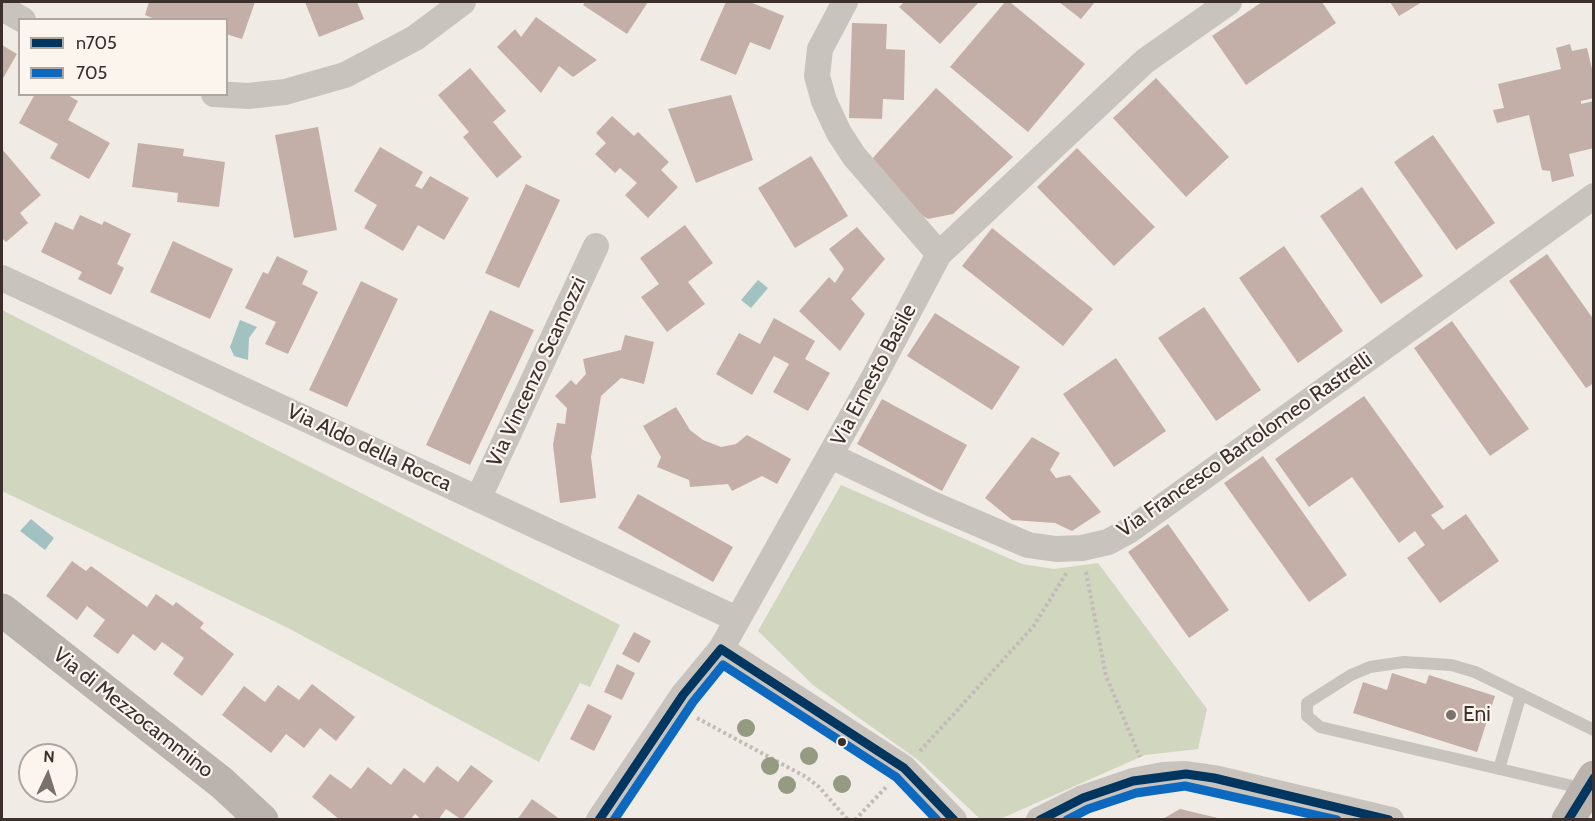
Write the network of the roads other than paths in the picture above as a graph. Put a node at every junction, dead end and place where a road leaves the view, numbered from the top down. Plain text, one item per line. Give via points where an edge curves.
1 (463, 2) edge
2 (845, 2) edge
3 (1229, 2) edge
4 (2, 8) edge
5 (20, 18) edge
6 (228, 95) edge
7 (1593, 196) edge
8 (596, 246) dead end
9 (939, 254) junction
10 (2, 278) edge
11 (831, 456) junction
12 (478, 499) junction
13 (2, 610) edge
14 (737, 619) junction
15 (721, 649) junction
16 (1521, 694) junction
17 (1593, 730) edge
18 (1499, 769) junction
19 (1590, 783) edge
20 (262, 819) edge
21 (599, 819) edge
22 (954, 819) edge
23 (1039, 819) edge
24 (1391, 819) edge
25 (1568, 819) edge

1 - 6 street via 415,38 338,78 285,92
2 - 9 street via 820,49 817,76 824,101 854,156
3 - 9 street, Via Ernesto Basile via 1145,61
4 - 5 street
7 - 11 street, Via Francesco Bartolomeo Rastrelli via 1130,530 1108,542 1056,549 1028,545
8 - 12 street, Via Vincenzo Scamozzi
9 - 11 street, Via Ernesto Basile
10 - 12 street, Via Aldo della Rocca
11 - 14 street, Via Ernesto Basile
12 - 14 street, Via Aldo della Rocca
13 - 20 main road, Via di Mezzocammino
14 - 15 street, Via Ernesto Basile
15 - 21 street, Via Ernesto Basile via 675,706
15 - 22 street via 904,768
16 - 17 lane
16 - 18 lane
16 - 18 lane via 1451,665 1404,662 1370,667 1351,675 1307,703 1307,716 1320,728
18 - 19 lane
19 - 25 main road
23 - 24 street via 1083,798 1149,777 1205,776

